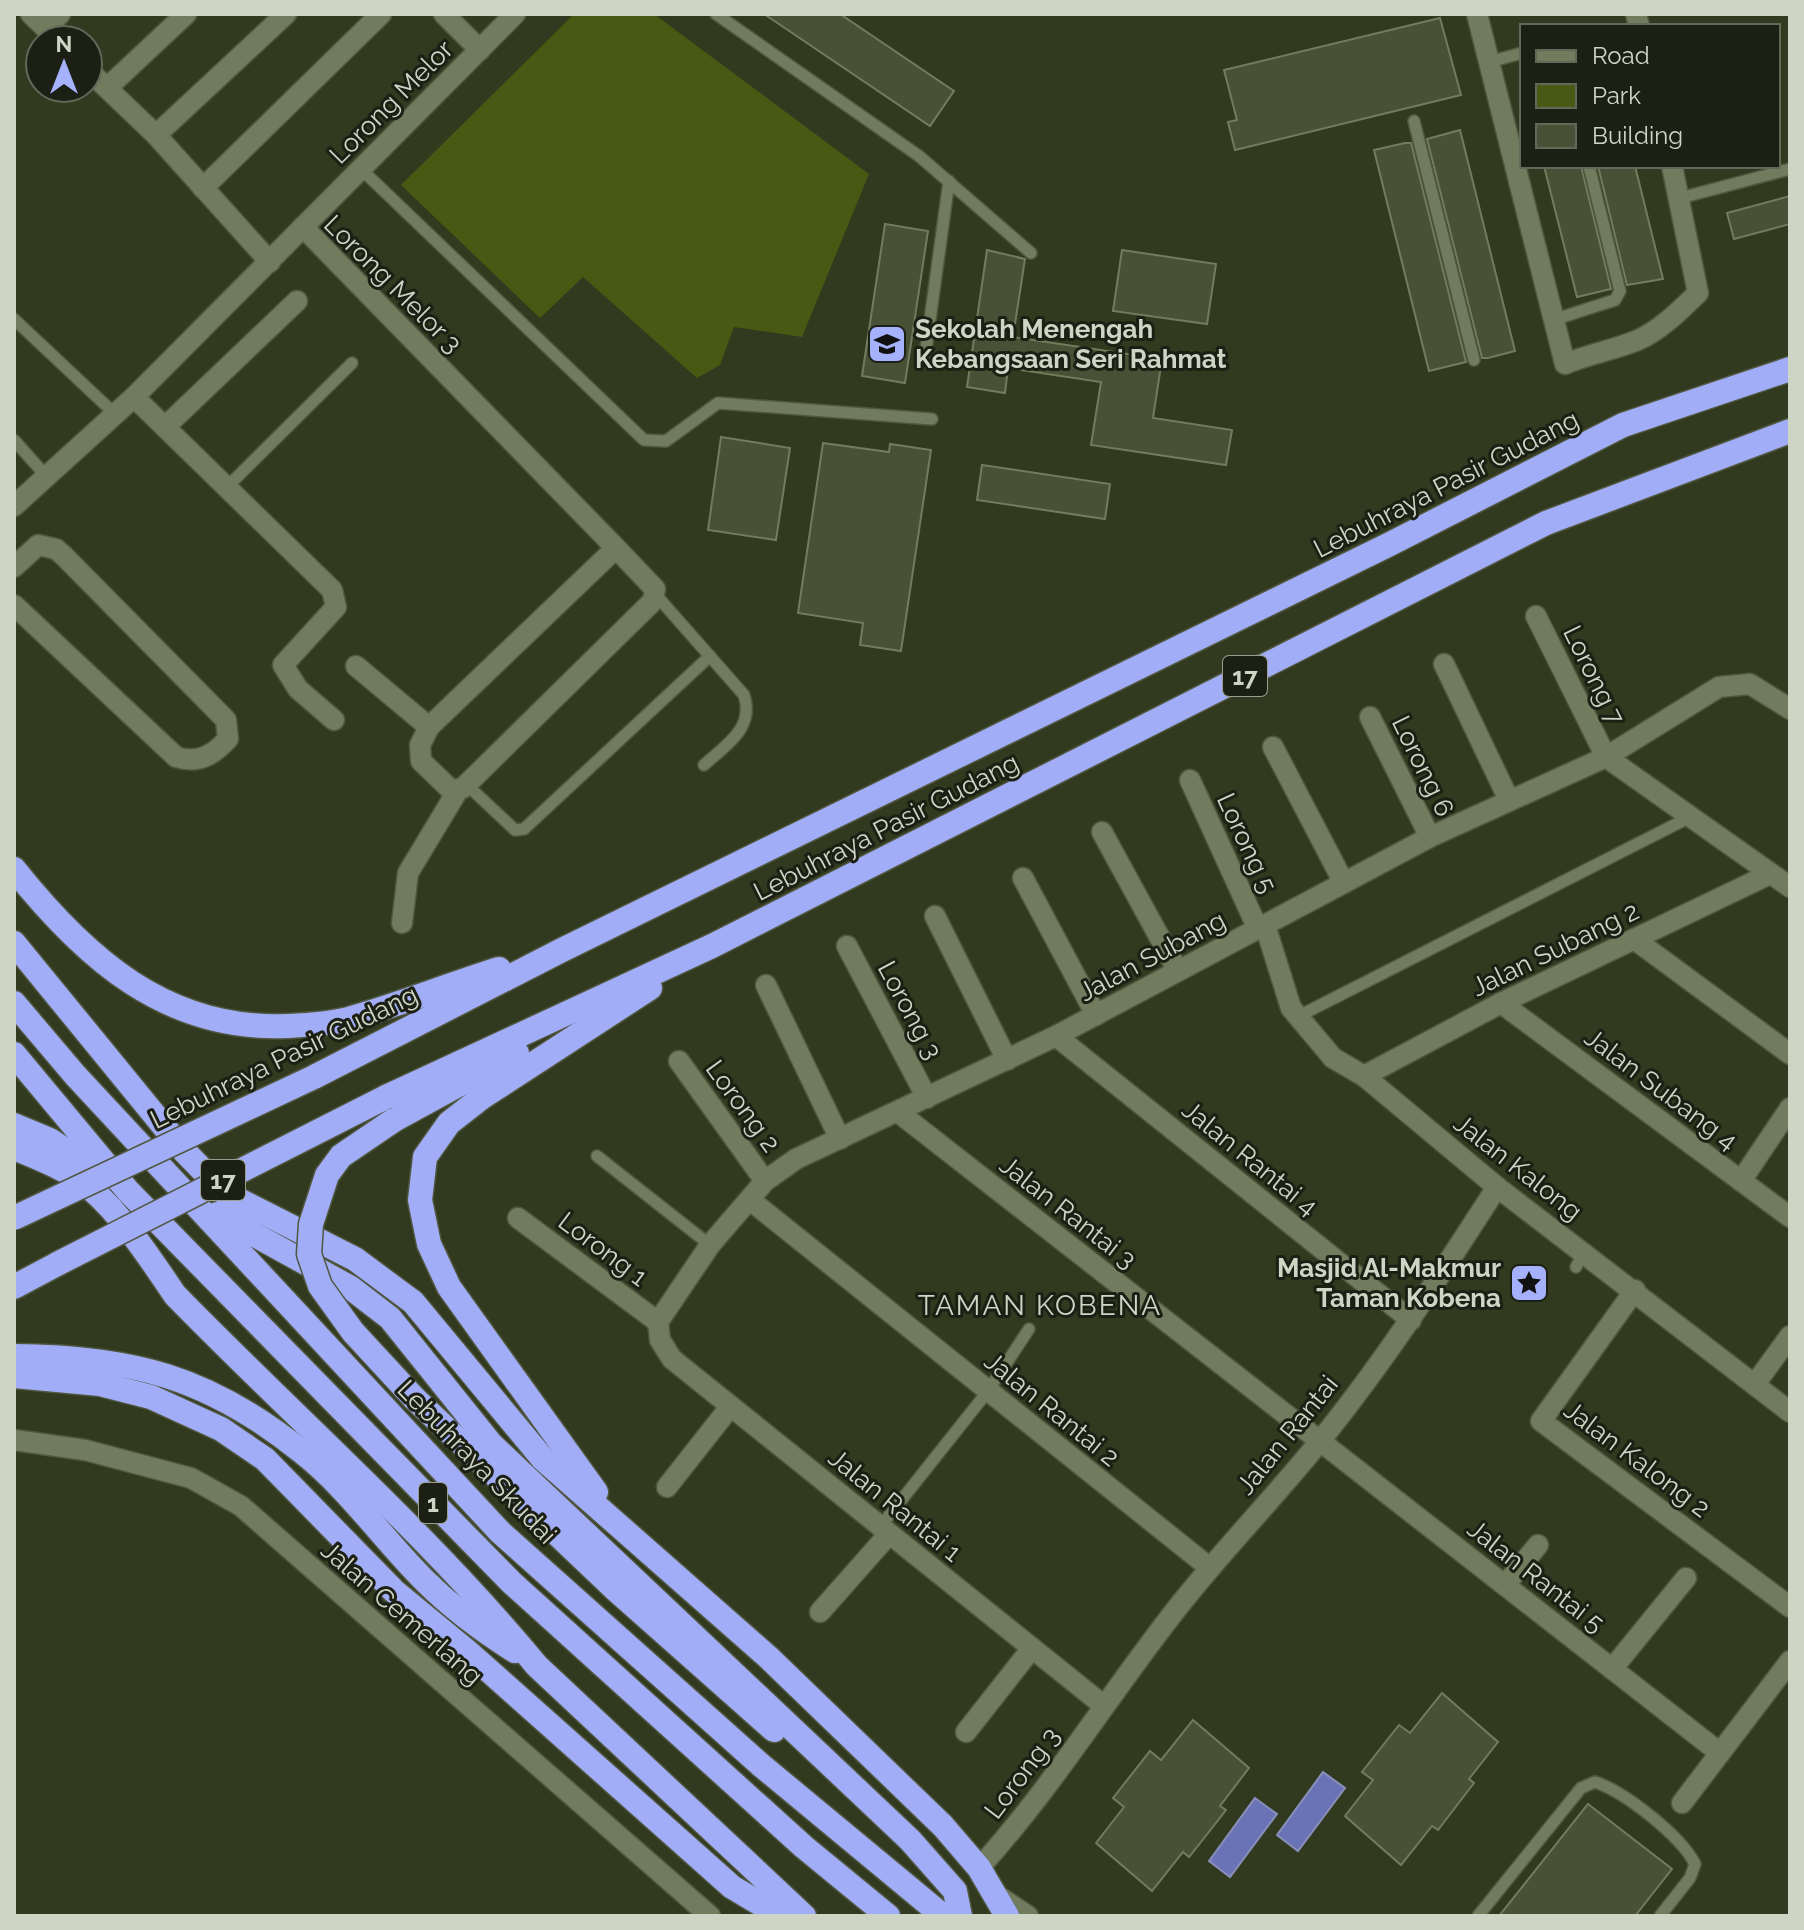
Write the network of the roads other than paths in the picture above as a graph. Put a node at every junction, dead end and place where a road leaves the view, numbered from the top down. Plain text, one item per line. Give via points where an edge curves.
1 (186, 14) edge
2 (286, 14) edge
3 (381, 14) edge
4 (444, 14) edge
5 (515, 14) edge
6 (716, 14) edge
7 (1477, 14) edge
8 (480, 50) junction
9 (1520, 54) edge
10 (1489, 62) junction
11 (104, 85) edge
12 (107, 88) junction
13 (1414, 121) dead end
14 (156, 135) junction
15 (1589, 168) edge
16 (1672, 168) edge
17 (361, 169) junction
18 (1790, 169) edge
19 (949, 181) junction
20 (203, 188) junction
21 (1680, 198) junction
22 (303, 227) junction
23 (1031, 253) dead end
24 (270, 262) junction
25 (297, 301) dead end
26 (14, 319) edge
27 (1553, 320) junction
28 (925, 356) dead end
29 (1474, 360) dead end
30 (352, 363) dead end
31 (1790, 369) edge
32 (134, 397) junction
33 (115, 414) junction
34 (932, 419) dead end
35 (165, 427) junction
36 (1790, 431) edge
37 (14, 440) edge
38 (47, 477) junction
39 (227, 487) junction
40 (14, 506) edge
41 (616, 548) junction
42 (14, 567) edge
43 (656, 595) junction
44 (14, 605) edge
45 (1536, 616) dead end
46 (710, 656) junction
47 (1444, 664) dead end
48 (356, 666) dead end
49 (1790, 709) edge
50 (1370, 717) dead end
51 (334, 720) dead end
52 (429, 727) junction
53 (1273, 747) dead end
54 (1606, 757) junction
55 (704, 765) dead end
56 (1190, 780) dead end
57 (462, 788) junction
58 (1509, 800) junction
59 (1690, 817) junction
60 (1102, 832) dead end
61 (1430, 837) junction
62 (14, 870) edge
63 (1770, 874) junction
64 (1023, 878) dead end
65 (1344, 883) junction
66 (1790, 887) edge
67 (935, 916) dead end
68 (402, 923) dead end
69 (1261, 927) junction
70 (1634, 939) junction
71 (14, 943) edge
72 (712, 946) junction
73 (847, 946) dead end
74 (562, 950) junction
75 (1178, 971) junction
76 (766, 985) dead end
77 (14, 1003) edge
78 (1501, 1003) junction
79 (1096, 1015) junction
80 (1297, 1017) junction
81 (1056, 1036) junction
82 (14, 1054) edge
83 (1790, 1054) edge
84 (1007, 1060) junction
85 (679, 1061) dead end
86 (1364, 1076) junction
87 (927, 1098) junction
88 (1790, 1108) edge
89 (390, 1109) junction
90 (898, 1112) junction
91 (14, 1125) edge
92 (840, 1139) junction
93 (14, 1148) edge
94 (597, 1156) dead end
95 (765, 1181) junction
96 (1741, 1181) junction
97 (176, 1184) junction
98 (1497, 1187) junction
99 (128, 1191) junction
100 (750, 1200) junction
101 (1790, 1217) edge
102 (14, 1218) edge
103 (518, 1218) dead end
104 (710, 1245) junction
105 (14, 1287) edge
106 (1635, 1290) junction
107 (1411, 1320) junction
108 (1029, 1329) dead end
109 (659, 1331) junction
110 (1790, 1336) edge
111 (14, 1356) edge
112 (14, 1376) edge
113 (1755, 1384) junction
114 (988, 1391) junction
115 (730, 1407) junction
116 (1790, 1412) edge
117 (14, 1440) edge
118 (1320, 1441) junction
119 (667, 1487) dead end
120 (617, 1521) junction
121 (394, 1530) junction
122 (884, 1530) junction
123 (1538, 1545) dead end
124 (1210, 1568) junction
125 (1686, 1578) dead end
126 (1505, 1585) junction
127 (1790, 1607) edge
128 (820, 1612) dead end
129 (1032, 1648) junction
130 (1790, 1661) edge
131 (1612, 1669) junction
132 (1103, 1705) junction
133 (966, 1732) dead end
134 (1720, 1753) junction
135 (1682, 1803) dead end
136 (979, 1868) junction
137 (947, 1882) junction
138 (1003, 1906) edge
139 (710, 1916) edge
140 (781, 1916) edge
141 (804, 1916) edge
142 (888, 1916) edge
143 (943, 1916) edge
144 (960, 1916) edge
145 (1028, 1916) edge
146 (1478, 1916) edge
147 (1660, 1916) edge

1 - 12 street
2 - 14 street
3 - 20 street
4 - 8 street
5 - 8 street, Lorong Melor
6 - 19 lane
7 - 10 street
8 - 17 street, Lorong Melor
9 - 10 lane
10 - 27 street
11 - 12 street
12 - 14 street
13 - 29 lane
14 - 20 street
15 - 27 lane via 1620,291 1615,300
16 - 21 street
17 - 22 street, Lorong Melor
17 - 34 lane via 644,440 666,441 718,403
18 - 21 lane
19 - 23 lane
19 - 28 lane
20 - 24 street
21 - 27 street via 1698,293 1670,320 1638,340 1565,364
22 - 24 street, Lorong Melor 3
22 - 41 street, Lorong Melor 3
24 - 32 street, Lorong Melor 3
25 - 35 street
26 - 33 lane
30 - 39 lane
31 - 74 highway, Lebuhraya Pasir Gudang / 17 via 1623,425
32 - 33 street, Lorong Melor 3
32 - 35 street
33 - 38 street, Lorong Melor 3
35 - 39 street
36 - 72 highway, Lebuhraya Pasir Gudang / 17 via 1546,523
37 - 38 lane
38 - 40 street, Lorong Melor 3
39 - 51 street via 332,590 336,607 283,665 298,689
41 - 43 street, Lorong Melor 3
41 - 52 street
42 - 44 street via 38,545 56,549 226,720 228,739 198,759 176,757
43 - 46 lane
43 - 57 street
45 - 54 street, Lorong 7
46 - 55 lane via 744,695 748,714 742,730
46 - 57 lane via 524,829 515,830
47 - 58 street
48 - 52 street
49 - 54 street, Jalan Subang via 1750,684 1734,683 1719,687
50 - 61 street, Lorong 6
52 - 57 street via 420,745 421,761 451,790
53 - 65 street
54 - 58 street, Jalan Subang
54 - 59 street
56 - 69 street, Lorong 5
57 - 68 street via 408,873
58 - 61 street, Jalan Subang
59 - 63 street
59 - 80 lane
60 - 75 street
61 - 65 street, Jalan Subang
62 - 74 highway via 50,914 110,969 157,999 251,1028 346,1020
63 - 66 street
63 - 70 street, Jalan Subang 2
64 - 79 street
65 - 69 street, Jalan Subang
67 - 84 street
69 - 75 street, Jalan Subang
69 - 80 street, Jalan Kalong
70 - 78 street, Jalan Subang 2
70 - 83 street
71 - 120 highway via 225,1193 355,1259 413,1302 543,1459
72 - 89 highway, Lebuhraya Pasir Gudang / 17
72 - 120 highway via 481,1098 449,1123 425,1157 420,1200 429,1244 449,1287
73 - 87 street, Lorong 3
74 - 102 highway, Lebuhraya Pasir Gudang / 17, bridge via 314,1077
75 - 79 street, Jalan Subang
76 - 92 street
77 - 97 highway, Lebuhraya Skudai / 1
78 - 86 street, Jalan Subang 2
78 - 96 street, Jalan Subang 4
79 - 81 street, Jalan Subang
80 - 86 street, Jalan Kalong via 1333,1058
81 - 84 street, Jalan Subang
81 - 107 street, Jalan Rantai 4
82 - 99 highway, 1
84 - 87 street, Jalan Subang
85 - 95 street, Lorong 2
86 - 98 street, Jalan Kalong
87 - 90 street, Jalan Subang
88 - 96 street
89 - 105 highway, Lebuhraya Pasir Gudang / 17, bridge
89 - 137 highway, bridge via 327,1175 311,1224 309,1254 320,1286 353,1332 414,1398 616,1590
90 - 92 street, Jalan Subang
90 - 118 street, Jalan Rantai 3
91 - 99 highway via 50,1140
92 - 95 street, Jalan Subang via 796,1159
93 - 121 highway via 90,1188 175,1295
94 - 104 lane
95 - 100 street, Jalan Subang
96 - 101 street, Jalan Subang 4
97 - 137 highway via 234,1226 351,1288 390,1318 491,1444 813,1745
97 - 143 highway, Lebuhraya Skudai / 1 via 500,1532 762,1766
98 - 106 street, Jalan Kalong via 1580,1260
98 - 107 street, Jalan Rantai
99 - 142 highway, 1 via 512,1583 804,1847
100 - 104 street, Jalan Subang
100 - 114 street, Jalan Rantai 2
103 - 109 street, Lorong 1
104 - 109 street, Jalan Subang
106 - 113 street, Jalan Kalong
106 - 127 street, Jalan Kalong 2 via 1541,1421
107 - 118 street, Jalan Rantai
108 - 114 lane
109 - 115 street, Jalan Rantai 1 via 672,1359
110 - 113 street
111 - 121 highway via 105,1359 158,1371 207,1391 304,1453
112 - 140 highway via 100,1384 151,1397 221,1429 265,1459 394,1591 732,1887
113 - 116 street, Jalan Kalong
114 - 122 lane
114 - 124 street, Jalan Rantai 2
115 - 119 street
115 - 122 street, Jalan Rantai 1
117 - 139 street, Jalan Cemerlang via 85,1450 191,1478 241,1506
118 - 124 street, Jalan Rantai
118 - 126 street, Jalan Rantai 5
120 - 136 highway via 881,1763
121 - 141 highway via 502,1624 537,1666
122 - 128 street
122 - 129 street, Jalan Rantai 1
123 - 126 street
124 - 132 street, Jalan Rantai
125 - 131 street
126 - 131 street, Jalan Rantai 5
129 - 132 street, Jalan Rantai 1
129 - 133 street
130 - 134 street
131 - 134 street, Jalan Rantai 5
132 - 136 street, Lorong 3 via 1024,1819
134 - 135 street
136 - 138 highway
137 - 144 highway via 959,1901
138 - 145 street
146 - 147 lane via 1581,1788 1595,1782 1611,1787 1687,1848 1695,1864

